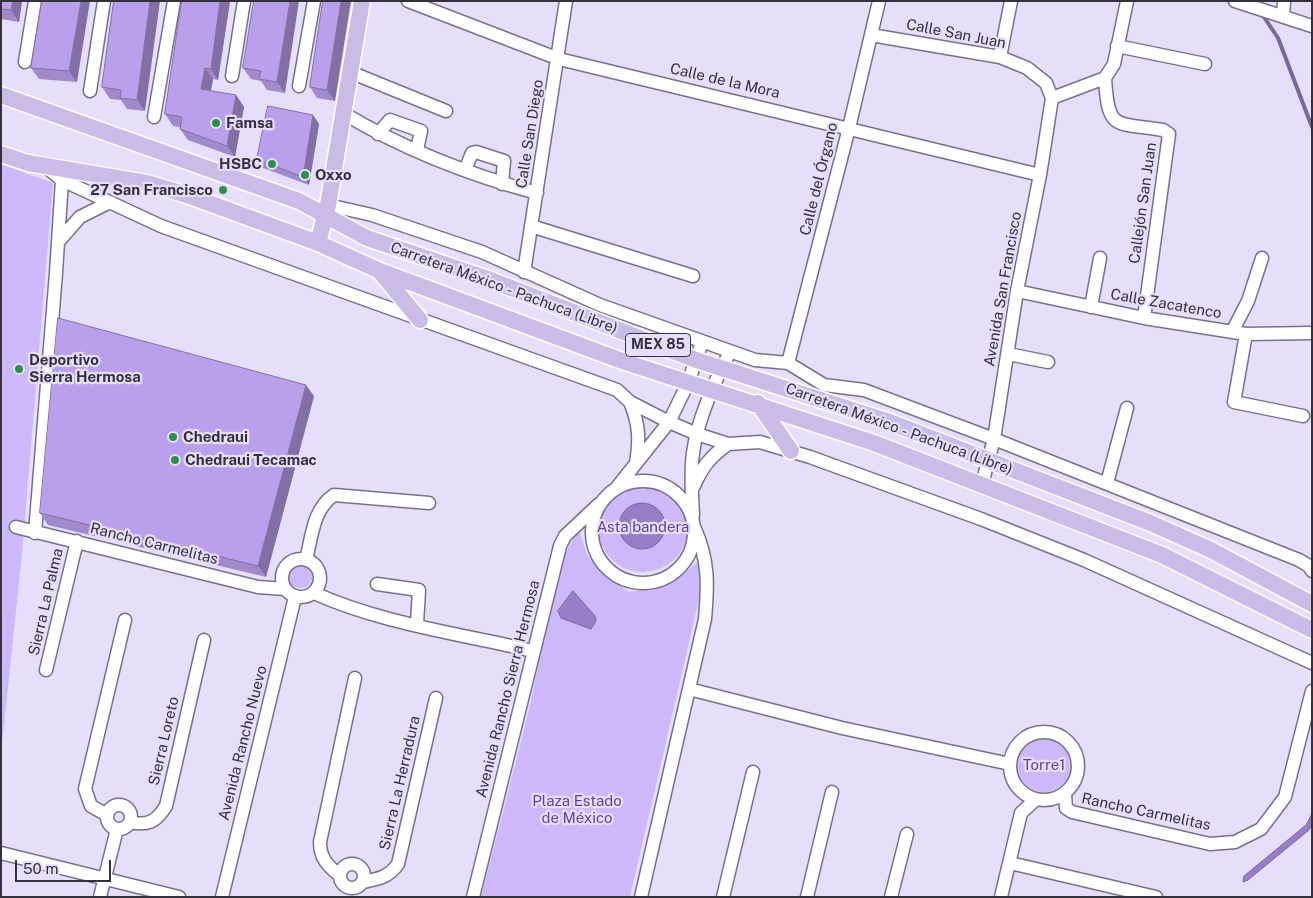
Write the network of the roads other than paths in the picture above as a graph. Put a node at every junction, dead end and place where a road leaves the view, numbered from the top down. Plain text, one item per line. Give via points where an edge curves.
1 (35, 1) edge
2 (104, 1) edge
3 (174, 1) edge
4 (244, 1) edge
5 (314, 1) edge
6 (362, 1) edge
7 (408, 1) edge
8 (566, 1) edge
9 (878, 1) edge
10 (1011, 1) edge
11 (1127, 1) edge
12 (1284, 1) edge
13 (1240, 3) edge
14 (1283, 16) junction
15 (1312, 26) edge
16 (871, 35) junction
17 (1117, 46) junction
18 (1000, 58) junction
19 (559, 59) junction
20 (25, 62) dead end
21 (1205, 64) dead end
22 (350, 72) junction
23 (232, 76) dead end
24 (1106, 78) junction
25 (299, 86) dead end
26 (1, 87) edge
27 (90, 91) dead end
28 (1, 95) edge
29 (1052, 98) junction
30 (446, 111) dead end
31 (52, 113) junction
32 (343, 113) junction
33 (154, 118) dead end
34 (849, 128) junction
35 (378, 134) junction
36 (416, 150) junction
37 (1, 154) edge
38 (45, 166) junction
39 (465, 170) junction
40 (1040, 174) junction
41 (62, 180) junction
42 (502, 184) junction
43 (537, 194) junction
44 (110, 202) junction
45 (327, 210) junction
46 (531, 226) junction
47 (58, 242) junction
48 (318, 244) junction
49 (1100, 258) dead end
50 (1262, 258) dead end
51 (380, 271) junction
52 (524, 272) junction
53 (693, 276) dead end
54 (1017, 291) junction
55 (600, 305) junction
56 (1091, 306) junction
57 (1144, 318) junction
58 (420, 320) junction
59 (596, 321) junction
60 (1232, 332) junction
61 (1312, 333) edge
62 (1246, 334) junction
63 (702, 342) junction
64 (730, 352) junction
65 (1008, 354) junction
66 (696, 360) junction
67 (1048, 362) dead end
68 (788, 364) junction
69 (721, 368) junction
70 (688, 383) junction
71 (712, 392) junction
72 (822, 392) junction
73 (630, 402) junction
74 (758, 403) junction
75 (1127, 408) dead end
76 (1303, 416) dead end
77 (669, 422) junction
78 (697, 434) junction
79 (994, 439) junction
80 (728, 444) junction
81 (791, 451) junction
82 (989, 461) junction
83 (636, 465) junction
84 (1107, 483) junction
85 (982, 484) junction
86 (618, 486) junction
87 (692, 490) junction
88 (428, 503) dead end
89 (599, 504) junction
90 (694, 523) junction
91 (16, 528) dead end
92 (35, 532) junction
93 (77, 541) junction
94 (306, 560) junction
95 (1312, 571) edge
96 (377, 584) dead end
97 (314, 592) junction
98 (290, 593) junction
99 (1312, 604) edge
100 (124, 620) dead end
101 (417, 624) junction
102 (1312, 630) edge
103 (204, 640) dead end
104 (533, 651) junction
105 (1312, 663) edge
106 (46, 670) dead end
107 (355, 678) dead end
108 (689, 689) junction
109 (1312, 692) edge
110 (436, 698) dead end
111 (1010, 764) junction
112 (752, 772) dead end
113 (832, 792) dead end
114 (1065, 795) junction
115 (1035, 800) junction
116 (107, 815) junction
117 (130, 822) junction
118 (117, 830) junction
119 (907, 834) dead end
120 (1, 853) edge
121 (1010, 863) junction
122 (339, 875) junction
123 (104, 878) junction
124 (363, 882) junction
125 (351, 893) edge
126 (100, 897) edge
127 (179, 897) edge
128 (222, 897) edge
129 (473, 897) edge
130 (641, 897) edge
131 (723, 897) edge
132 (806, 897) edge
133 (891, 897) edge
134 (1001, 897) edge
135 (1156, 897) edge

1 - 20 street
2 - 27 street
3 - 33 street
4 - 23 street
5 - 25 street
6 - 22 main road
7 - 19 street, Calle de la Mora
8 - 19 street, Calle San Diego
9 - 16 street, Calle del Órgano
10 - 18 street
11 - 17 street
12 - 14 street
13 - 14 street
14 - 15 street
16 - 18 street, Calle San Juan
16 - 34 street, Calle del Órgano
17 - 21 street
17 - 24 street via 1114,64
18 - 29 street, Calle San Juan via 1027,68 1046,83
19 - 34 street, Calle de la Mora
19 - 43 street, Calle San Diego
22 - 30 street
22 - 32 main road
24 - 29 street
24 - 57 street, Callejón San Juan via 1107,108 1111,118 1119,123 1163,130 1169,134
26 - 31 main road
28 - 31 main road, Carretera México - Pachuca (Libre) / MEX 85
29 - 40 street, Avenida San Francisco
31 - 45 main road, Carretera México - Pachuca (Libre) / MEX 85
32 - 35 street
32 - 45 main road
34 - 40 street, Calle de la Mora
34 - 68 street, Calle del Órgano
35 - 36 street
35 - 36 street via 390,120 421,131
36 - 39 street
37 - 38 main road, Carretera México - Pachuca (Libre) / MEX 85
38 - 41 street
38 - 48 main road, Carretera México - Pachuca (Libre) / MEX 85 via 147,183
39 - 42 street
39 - 42 street via 476,152 504,161
40 - 54 street, Avenida San Francisco
41 - 44 street
41 - 47 street
42 - 43 street
43 - 46 street, Calle San Diego
44 - 47 street via 80,217
44 - 58 street via 161,226
45 - 48 main road
45 - 52 street via 372,215 482,252
45 - 59 main road, Carretera México - Pachuca (Libre) / MEX 85 via 367,238 488,279
46 - 52 street, Calle San Diego
46 - 53 street
47 - 92 street
48 - 51 main road, Carretera México - Pachuca (Libre) / MEX 85
49 - 56 street
50 - 60 street via 1248,301
51 - 58 main road
51 - 70 main road, Carretera México - Pachuca (Libre) / MEX 85
52 - 55 street
54 - 56 street, Calle Zacatenco
54 - 65 street, Avenida San Francisco
55 - 59 street
55 - 63 street
56 - 57 street, Calle Zacatenco
57 - 60 street, Calle Zacatenco
58 - 73 street via 617,390
59 - 66 main road, Carretera México - Pachuca (Libre) / MEX 85
60 - 62 street, Calle Zacatenco
61 - 62 street, Calle Zacatenco
62 - 76 street via 1234,402
63 - 64 street
63 - 66 street
64 - 68 street via 754,360
64 - 69 street
65 - 67 street
65 - 79 street, Avenida San Francisco
66 - 69 main road, Carretera México - Pachuca (Libre) / MEX 85
66 - 70 street
68 - 72 street
69 - 71 street
69 - 72 main road, Carretera México - Pachuca (Libre) / MEX 85
70 - 71 main road, Carretera México - Pachuca (Libre) / MEX 85
70 - 77 street
71 - 74 main road, Carretera México - Pachuca (Libre) / MEX 85
71 - 78 street
72 - 79 street via 864,390
72 - 82 main road, Carretera México - Pachuca (Libre) / MEX 85
73 - 77 street
73 - 83 street via 637,418 640,439
74 - 81 main road
74 - 85 main road, Carretera México - Pachuca (Libre) / MEX 85 via 874,442
75 - 84 street
77 - 78 street
77 - 83 street
78 - 80 street
78 - 87 street
79 - 82 street, Avenida San Francisco
79 - 84 street
80 - 81 street via 760,442
80 - 87 street via 702,467
81 - 105 street via 981,519 1084,560
82 - 85 street, Avenida San Francisco
82 - 99 main road, Carretera México - Pachuca (Libre) / MEX 85 via 1209,548
83 - 86 street
84 - 95 street via 1299,560
85 - 102 main road, Carretera México - Pachuca (Libre) / MEX 85 via 1162,555
86 - 89 street
86 - 90 street via 640,480 662,483 681,496
87 - 90 street
88 - 94 street via 334,495 317,512
89 - 90 street via 592,522 592,540 599,558 611,572 627,581 657,581 682,566 692,549
89 - 104 street, Avenida Rancho Sierra Hermosa via 564,536
90 - 108 street via 704,550 708,583 705,619
91 - 92 street, Rancho Carmelitas
92 - 93 street, Rancho Carmelitas
93 - 98 street, Rancho Carmelitas
93 - 106 street, Sierra La Palma
94 - 97 street via 318,570 320,578
94 - 98 street via 288,563 283,571 281,580
96 - 101 street via 419,590
97 - 98 street via 305,597
97 - 101 street via 337,603
98 - 128 street, Avenida Rancho Nuevo
100 - 116 street via 85,789 91,806
101 - 104 street
103 - 117 street, Sierra Loreto via 166,806 158,819 145,825
104 - 129 street, Avenida Rancho Sierra Hermosa
107 - 122 street, Sierra La Herradura via 320,842 325,862
108 - 111 street via 842,728
108 - 130 street
109 - 114 street, Rancho Carmelitas via 1285,796 1262,829 1234,842 1210,844 1072,812 1066,808
110 - 124 street, Sierra La Herradura via 398,864 393,872 381,879
111 - 114 street via 1014,749 1024,738 1039,732 1054,733 1068,740 1077,753 1079,769 1075,784
111 - 115 street via 1012,780 1021,792
112 - 131 street
113 - 132 street
114 - 115 street via 1050,801
115 - 121 street via 1021,813
116 - 117 street via 120,805 130,811
116 - 118 street via 107,821
117 - 118 street, Sierra Loreto
118 - 123 street
119 - 133 street
120 - 123 street
121 - 134 street
121 - 135 street
122 - 124 street via 346,865 358,865 364,876
122 - 125 street, Sierra La Herradura
123 - 126 street
123 - 127 street
124 - 125 street, Sierra La Herradura

